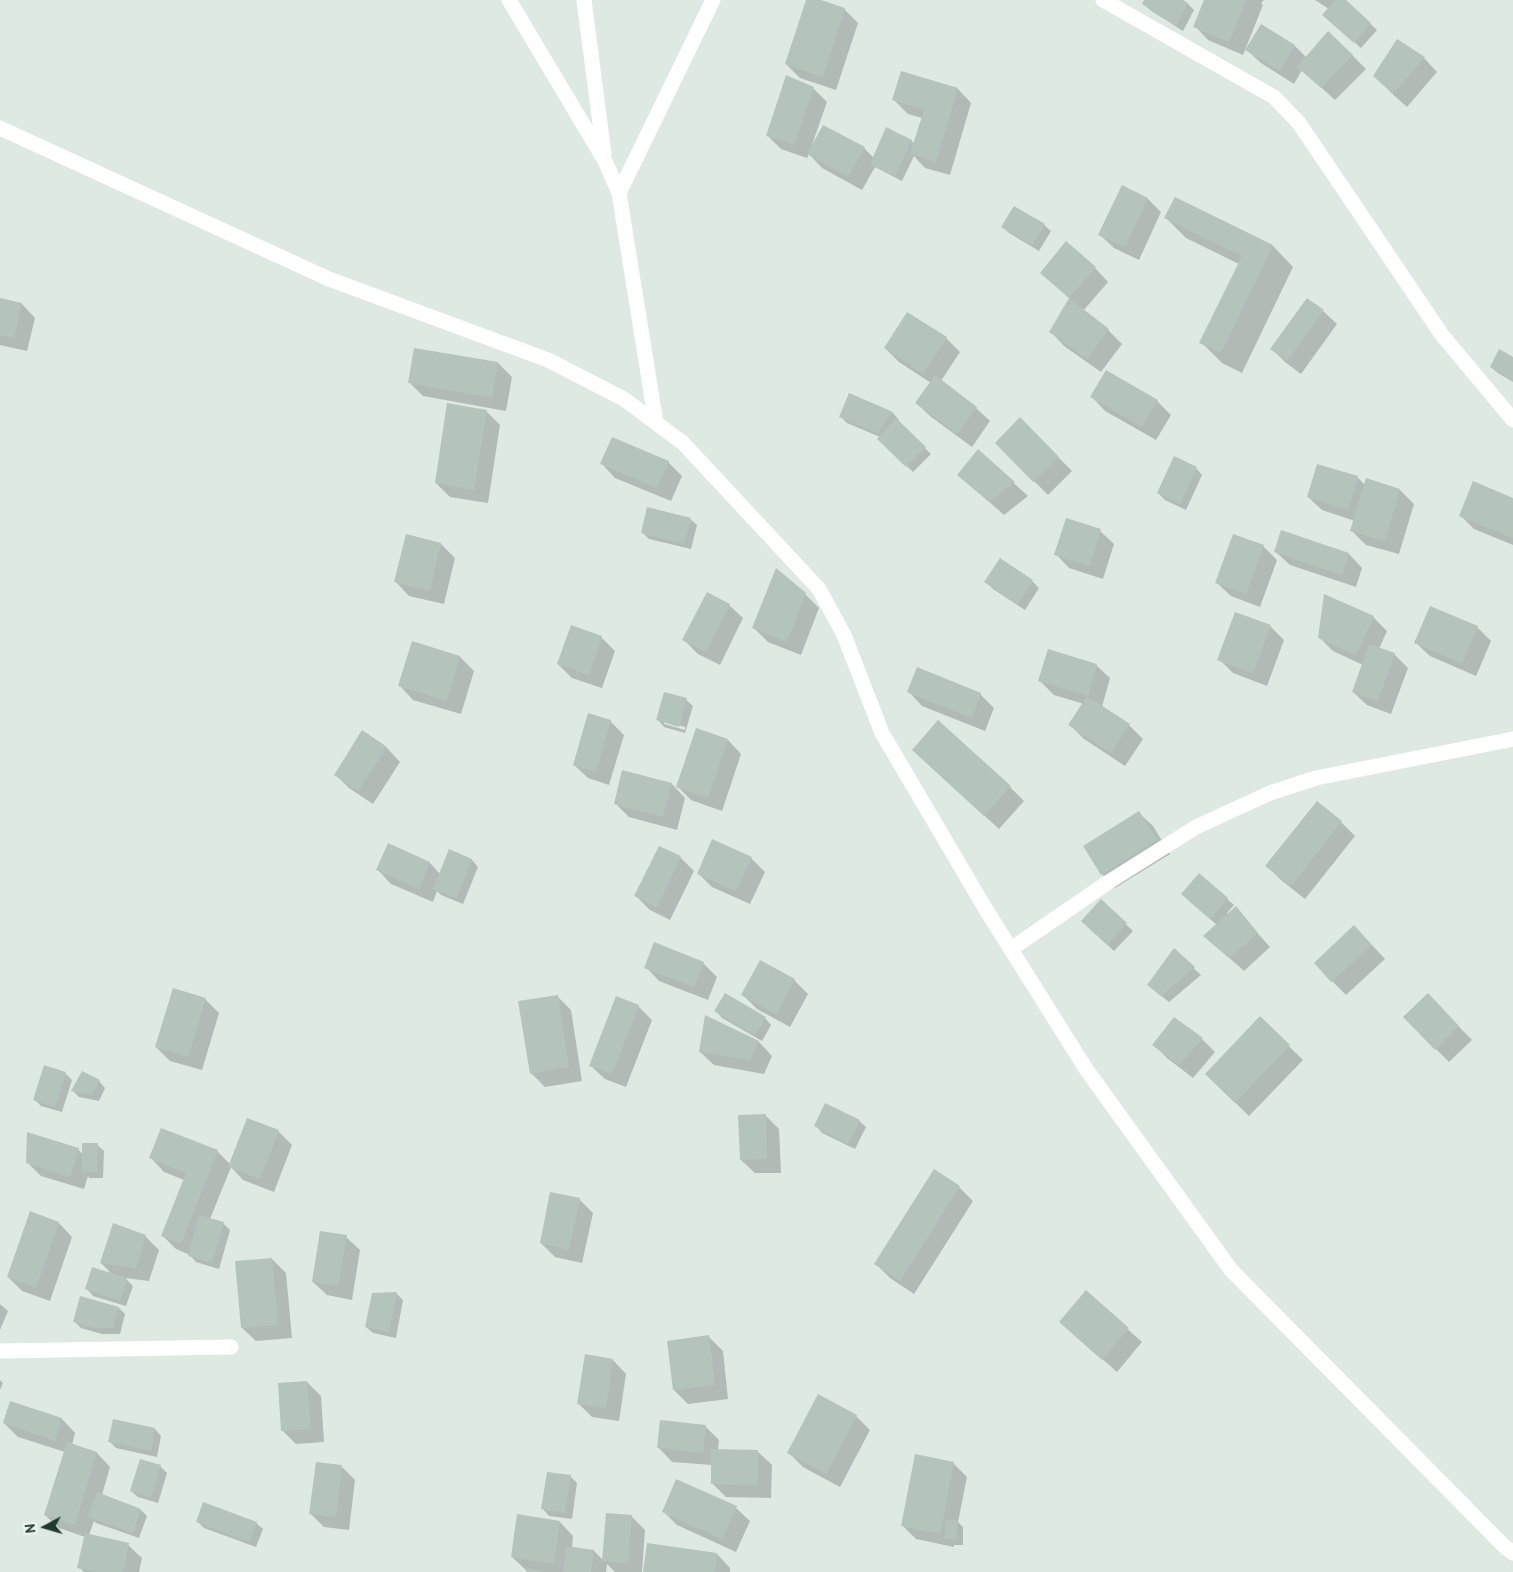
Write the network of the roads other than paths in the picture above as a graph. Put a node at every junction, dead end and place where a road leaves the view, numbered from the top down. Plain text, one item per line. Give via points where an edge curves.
1 (510, 0) edge
2 (584, 0) edge
3 (713, 0) edge
4 (1103, 0) edge
5 (0, 128) edge
6 (605, 161) junction
7 (620, 193) junction
8 (1513, 420) edge
9 (656, 423) junction
10 (1513, 739) edge
11 (1011, 949) junction
12 (231, 1347) dead end
13 (0, 1351) edge
14 (1513, 1553) edge

1 - 6 street
2 - 6 street
3 - 7 street
4 - 8 street via 1274,97 1299,123 1442,335
5 - 9 street via 329,279 548,360 624,399
6 - 7 street
7 - 9 street
9 - 11 street via 683,443 819,589 844,635 882,733
10 - 11 street via 1316,778 1270,793 1196,826
11 - 14 street via 1086,1069 1231,1270
12 - 13 street

